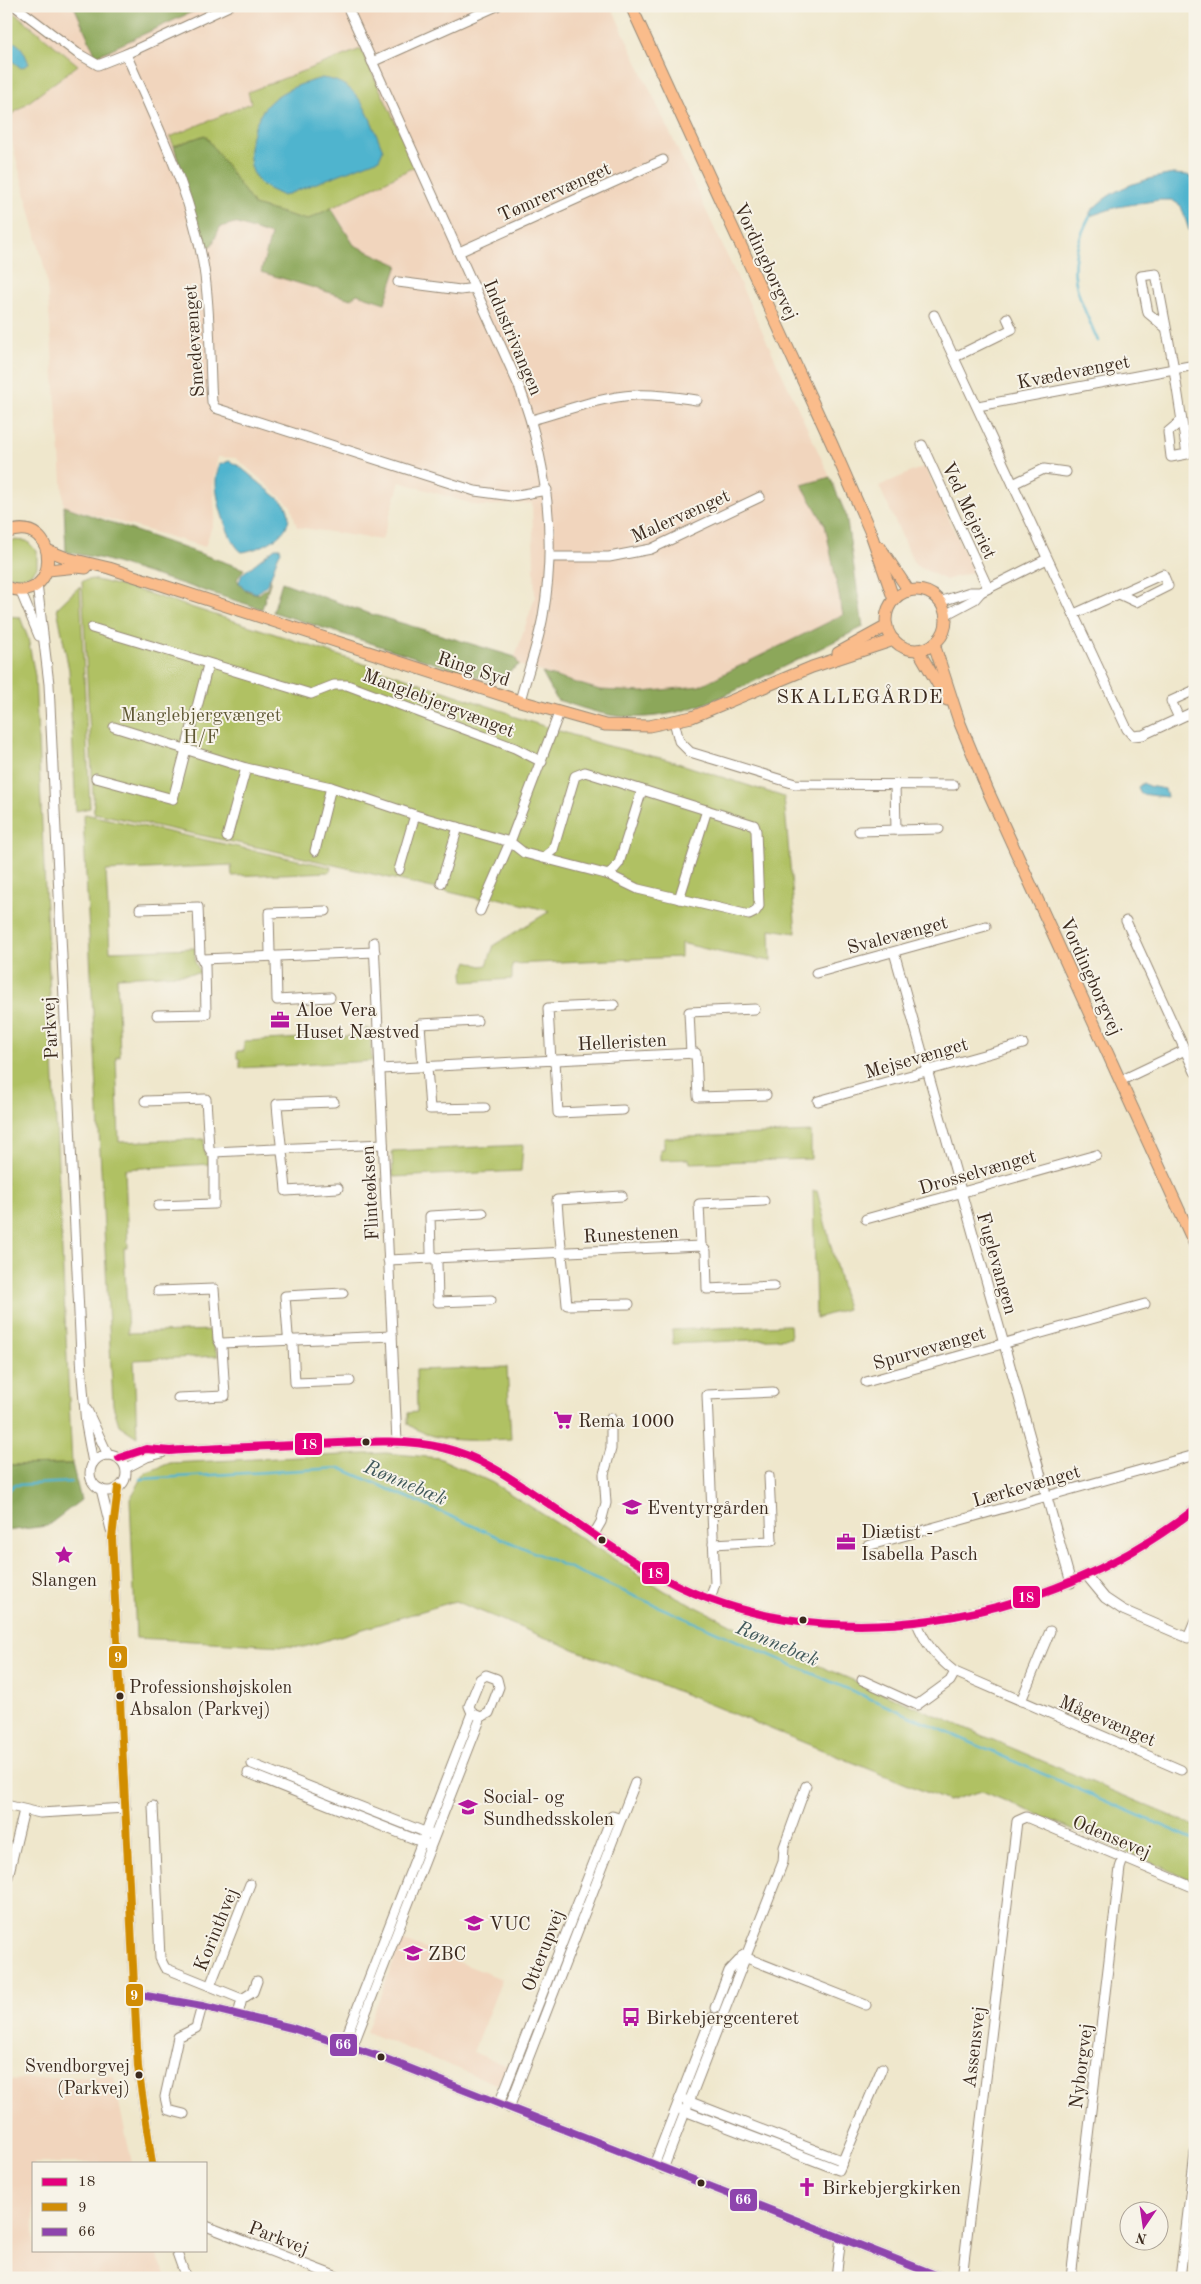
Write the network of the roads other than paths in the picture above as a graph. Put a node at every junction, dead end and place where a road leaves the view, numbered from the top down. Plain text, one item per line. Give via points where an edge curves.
1 (15, 6) edge
2 (229, 6) edge
3 (347, 6) edge
4 (497, 6) edge
5 (631, 6) edge
6 (126, 54) junction
7 (372, 62) junction
8 (663, 160) dead end
9 (459, 252) junction
10 (398, 282) dead end
11 (476, 288) junction
12 (934, 315) dead end
13 (1007, 318) dead end
14 (1166, 328) junction
15 (955, 357) junction
16 (1195, 365) edge
17 (1174, 369) junction
18 (697, 400) dead end
19 (978, 406) junction
20 (532, 420) junction
21 (1181, 421) dead end
22 (922, 445) dead end
23 (1066, 472) dead end
24 (1013, 484) junction
25 (547, 490) junction
26 (760, 496) dead end
27 (870, 531) junction
28 (6, 533) edge
29 (48, 550) junction
30 (550, 557) junction
31 (1047, 559) junction
32 (48, 570) junction
33 (126, 574) junction
34 (37, 584) junction
35 (6, 587) edge
36 (20, 590) junction
37 (985, 590) junction
38 (909, 591) junction
39 (1119, 594) junction
40 (894, 600) junction
41 (939, 602) junction
42 (1074, 614) junction
43 (945, 615) junction
44 (886, 626) junction
45 (92, 628) dead end
46 (894, 640) junction
47 (934, 644) junction
48 (44, 648) junction
49 (918, 650) junction
50 (208, 664) junction
51 (812, 667) junction
52 (1195, 690) edge
53 (520, 701) junction
54 (1195, 711) edge
55 (559, 713) junction
56 (1179, 718) junction
57 (674, 721) junction
58 (959, 721) junction
59 (114, 727) dead end
60 (186, 748) junction
61 (542, 762) junction
62 (246, 768) junction
63 (96, 778) dead end
64 (895, 784) junction
65 (954, 785) dead end
66 (331, 787) junction
67 (642, 790) junction
68 (707, 810) junction
69 (415, 815) junction
70 (458, 827) junction
71 (939, 829) dead end
72 (896, 830) junction
73 (859, 831) dead end
74 (227, 836) dead end
75 (510, 842) junction
76 (315, 851) dead end
77 (543, 858) junction
78 (399, 870) dead end
79 (609, 874) junction
80 (441, 883) dead end
81 (679, 899) junction
82 (140, 909) dead end
83 (326, 910) dead end
84 (480, 911) dead end
85 (1126, 921) dead end
86 (986, 926) dead end
87 (374, 942) dead end
88 (375, 952) junction
89 (894, 952) junction
90 (273, 956) junction
91 (203, 959) junction
92 (816, 973) dead end
93 (330, 997) dead end
94 (614, 1005) dead end
95 (755, 1009) dead end
96 (157, 1015) dead end
97 (477, 1021) dead end
98 (1023, 1044) dead end
99 (1185, 1050) junction
100 (691, 1054) junction
101 (553, 1061) junction
102 (425, 1067) junction
103 (380, 1069) junction
104 (927, 1071) junction
105 (1195, 1072) edge
106 (1120, 1081) junction
107 (766, 1095) dead end
108 (145, 1101) dead end
109 (818, 1101) dead end
110 (334, 1102) dead end
111 (486, 1108) dead end
112 (623, 1110) dead end
113 (383, 1144) junction
114 (281, 1148) junction
115 (213, 1152) junction
116 (1096, 1155) dead end
117 (338, 1188) dead end
118 (961, 1192) junction
119 (622, 1196) dead end
120 (764, 1201) dead end
121 (158, 1206) dead end
122 (483, 1213) dead end
123 (866, 1219) dead end
124 (1195, 1245) edge
125 (701, 1246) junction
126 (562, 1252) junction
127 (434, 1258) junction
128 (388, 1260) junction
129 (774, 1286) dead end
130 (158, 1292) dead end
131 (343, 1293) dead end
132 (491, 1300) dead end
133 (629, 1304) dead end
134 (1145, 1304) dead end
135 (392, 1336) junction
136 (290, 1340) junction
137 (222, 1343) junction
138 (1004, 1344) junction
139 (350, 1381) dead end
140 (866, 1382) dead end
141 (773, 1392) dead end
142 (178, 1398) dead end
143 (86, 1407) junction
144 (611, 1418) dead end
145 (396, 1442) junction
146 (170, 1451) junction
147 (108, 1455) junction
148 (1195, 1455) edge
149 (119, 1458) junction
150 (93, 1463) junction
151 (126, 1468) junction
152 (769, 1476) dead end
153 (118, 1488) junction
154 (101, 1489) junction
155 (1046, 1496) junction
156 (1195, 1509) edge
157 (594, 1534) junction
158 (112, 1538) junction
159 (713, 1544) junction
160 (867, 1546) dead end
161 (1086, 1575) junction
162 (1070, 1583) junction
163 (710, 1600) junction
164 (916, 1621) junction
165 (1195, 1621) edge
166 (1050, 1631) dead end
167 (955, 1672) junction
168 (862, 1680) dead end
169 (1021, 1701) junction
170 (477, 1715) dead end
171 (252, 1764) dead end
172 (1181, 1770) dead end
173 (248, 1773) dead end
174 (635, 1783) dead end
175 (806, 1786) dead end
176 (6, 1805) edge
177 (153, 1806) dead end
178 (126, 1808) junction
179 (24, 1810) junction
180 (617, 1817) junction
181 (1017, 1820) joint
182 (429, 1839) junction
183 (1123, 1859) junction
184 (250, 1884) dead end
185 (6, 1885) edge
186 (1195, 1888) edge
187 (745, 1955) junction
188 (257, 1981) dead end
189 (210, 1986) junction
190 (135, 1994) junction
191 (242, 1999) junction
192 (866, 2004) dead end
193 (202, 2006) junction
194 (715, 2008) dead end
195 (724, 2012) dead end
196 (238, 2015) junction
197 (711, 2018) dead end
198 (720, 2022) dead end
199 (348, 2047) junction
200 (882, 2068) dead end
201 (685, 2100) junction
202 (499, 2104) junction
203 (509, 2108) junction
204 (681, 2109) junction
205 (184, 2114) dead end
206 (1195, 2153) edge
207 (843, 2161) junction
208 (152, 2162) edge
209 (654, 2165) junction
210 (663, 2169) junction
211 (208, 2227) edge
212 (841, 2237) junction
213 (177, 2252) edge
214 (186, 2278) edge
215 (340, 2278) edge
216 (836, 2278) edge
217 (943, 2278) edge
218 (962, 2278) edge
219 (1071, 2278) edge
220 (1180, 2278) edge

1 - 6 street via 98,65
2 - 6 street
3 - 7 street, Industrivangen
4 - 7 street
5 - 27 main road, Vordingborgvej
6 - 25 street, Smedevænget via 179,176 193,222 204,268 212,402 215,408 474,492 512,496
7 - 9 street, Industrivangen
8 - 9 street, Tømrervænget
9 - 11 street, Industrivangen
10 - 11 street via 458,290
11 - 20 street, Industrivangen
12 - 15 street
13 - 15 street via 1012,329
14 - 14 street via 1156,274 1141,276 1148,313
14 - 17 street
15 - 19 street
16 - 17 street, Kvædevænget
17 - 19 street, Kvædevænget
17 - 21 street
18 - 20 street via 634,395 607,399
19 - 24 street
20 - 25 street, Industrivangen
22 - 37 street, Ved Mejeriet
23 - 24 street via 1044,469
24 - 31 street
25 - 30 street, Industrivangen
26 - 30 street, Malervænget via 651,550 609,557
27 - 38 main road, Vordingborgvej
27 - 40 main road, Vordingborgvej
28 - 29 main road via 16,530 32,532
29 - 32 main road
29 - 33 main road, Ring Syd
30 - 53 street, Industrivangen via 543,617
31 - 37 street
31 - 42 street
32 - 33 main road, Ring Syd via 77,567
32 - 34 main road
33 - 53 main road, Ring Syd
34 - 36 main road
34 - 48 street, Parkvej
35 - 36 main road
36 - 48 street, Parkvej
37 - 41 street
37 - 43 street
38 - 40 main road
38 - 41 main road via 928,593
39 - 39 street via 1163,574 1168,586 1136,602
39 - 42 street
40 - 44 main road via 888,610
41 - 43 main road
42 - 56 street via 1133,736 1143,735
43 - 47 main road via 944,631
44 - 46 main road
44 - 51 main road, Ring Syd
45 - 50 street, Manglebjergvænget
46 - 49 main road via 907,649
46 - 51 main road, Ring Syd
47 - 49 main road
47 - 58 main road, Vordingborgvej
48 - 143 street, Parkvej via 49,684
49 - 58 main road, Vordingborgvej
50 - 60 street
50 - 61 street, Manglebjergvænget via 311,694 334,685 347,685 515,748
51 - 57 main road, Ring Syd via 710,711
52 - 56 street via 1171,701
53 - 55 main road, Ring Syd
54 - 56 street
55 - 57 main road, Ring Syd via 606,726 642,726
55 - 61 street
57 - 64 street via 679,741 690,752 795,784
58 - 106 main road, Vordingborgvej
59 - 60 street
60 - 62 street
60 - 63 street via 173,799
61 - 75 street
62 - 66 street
62 - 74 street
64 - 65 street
64 - 72 street
66 - 69 street
66 - 76 street
67 - 68 street
67 - 77 street via 579,772 552,850
67 - 79 street via 619,862
68 - 81 street
68 - 81 street via 754,825 759,906 749,916
69 - 70 street
69 - 78 street
70 - 75 street
70 - 80 street
71 - 72 street
72 - 73 street
75 - 77 street via 524,854
75 - 84 street
77 - 79 street
79 - 81 street via 638,889
82 - 91 street via 198,907 200,955
83 - 90 street via 269,913 270,953
85 - 99 street
86 - 89 street, Svalevænget
87 - 88 street, Flinteøksen
88 - 90 street
88 - 103 street, Flinteøksen
89 - 92 street, Svalevænget
89 - 104 street, Fuglevangen
90 - 91 street
90 - 93 street via 276,960 277,1000
91 - 96 street via 206,1014
94 - 101 street, Helleristen via 548,1008
95 - 100 street, Helleristen via 689,1012
97 - 102 street via 420,1024
98 - 104 street, Mejsevænget
99 - 105 street
99 - 106 street
100 - 101 street, Helleristen
100 - 107 street, Helleristen via 696,1053 698,1097
101 - 102 street, Helleristen
101 - 112 street, Helleristen via 558,1113
102 - 103 street, Helleristen
102 - 111 street via 430,1109
103 - 113 street, Flinteøksen
104 - 109 street, Mejsevænget
104 - 118 street, Fuglevangen
106 - 124 main road, Vordingborgvej
108 - 115 street via 206,1099 209,1148
110 - 114 street via 277,1104
113 - 114 street
113 - 128 street, Flinteøksen
114 - 115 street
114 - 117 street via 286,1191
115 - 121 street via 214,1204
116 - 118 street, Drosselvænget
118 - 123 street, Drosselvænget
118 - 138 street, Fuglevangen
119 - 126 street, Runestenen via 557,1200 559,1248
120 - 125 street, Runestenen via 700,1204
122 - 127 street via 430,1216 431,1253
125 - 126 street, Runestenen
125 - 129 street, Runestenen via 706,1251 707,1290
126 - 127 street, Runestenen
126 - 133 street, Runestenen via 567,1305
127 - 128 street, Runestenen
127 - 132 street via 438,1302
128 - 135 street, Flinteøksen
130 - 137 street via 214,1289 218,1339
131 - 136 street via 285,1296
134 - 138 street, Spurvevænget
135 - 136 street
135 - 145 street, Flinteøksen
136 - 137 street
136 - 139 street via 294,1345 295,1383
137 - 142 street via 224,1396
138 - 140 street, Spurvevænget
138 - 155 street, Fuglevangen
141 - 159 street via 707,1395
143 - 147 street, Parkvej
143 - 150 street, Parkvej
144 - 157 street via 611,1449 604,1474 606,1503
145 - 146 street
145 - 157 street via 445,1448 474,1459 504,1474
146 - 149 street via 146,1449
146 - 151 street via 147,1457
147 - 149 street
147 - 150 street
148 - 155 street, Lærkevænget
149 - 151 street
150 - 154 street via 91,1476
151 - 153 street via 124,1481
152 - 159 street via 772,1541
153 - 154 street via 110,1491
153 - 158 street
154 - 158 street
155 - 160 street, Lærkevænget
155 - 162 street, Fuglevangen
156 - 161 street via 1156,1538
157 - 163 street via 650,1571
158 - 178 street
159 - 163 street via 715,1583
161 - 162 street
161 - 165 street via 1105,1598 1123,1610 1188,1638
162 - 164 street via 992,1608
163 - 164 street via 761,1614 818,1622 872,1624
164 - 167 street, Mågevænget via 936,1657
166 - 169 street
167 - 168 street via 950,1681 918,1705
167 - 169 street, Mågevænget
169 - 172 street, Mågevænget
170 - 182 street
171 - 182 street
173 - 182 street
174 - 180 street, Otterupvej
175 - 187 street via 784,1847 783,1862
176 - 179 street
177 - 189 street, Korinthvej via 160,1958 165,1968
178 - 179 street via 40,1813
178 - 190 street
179 - 185 street
180 - 202 street, Otterupvej
180 - 203 street, Otterupvej
181 - 183 street, Odensevej via 1026,1817
181 - 218 street, Assensvej
182 - 199 street
183 - 186 street, Odensevej
183 - 219 street, Nyborgvej
184 - 189 street, Korinthvej
187 - 192 street
187 - 194 street via 729,1971
187 - 195 street
188 - 191 street via 253,1992
189 - 191 street, Korinthvej
190 - 193 street
190 - 208 street via 138,2067
191 - 196 street
193 - 196 street
193 - 205 street via 196,2028 178,2037 165,2097 168,2110
196 - 199 street via 292,2028
197 - 201 street
198 - 201 street
199 - 202 street
200 - 207 street
201 - 204 street
201 - 207 street
202 - 203 street
203 - 209 street
204 - 207 street via 839,2170
204 - 209 street
204 - 210 street
206 - 220 street
209 - 210 street
210 - 212 street
211 - 215 street, Parkvej
212 - 216 street
212 - 217 street
213 - 214 street

